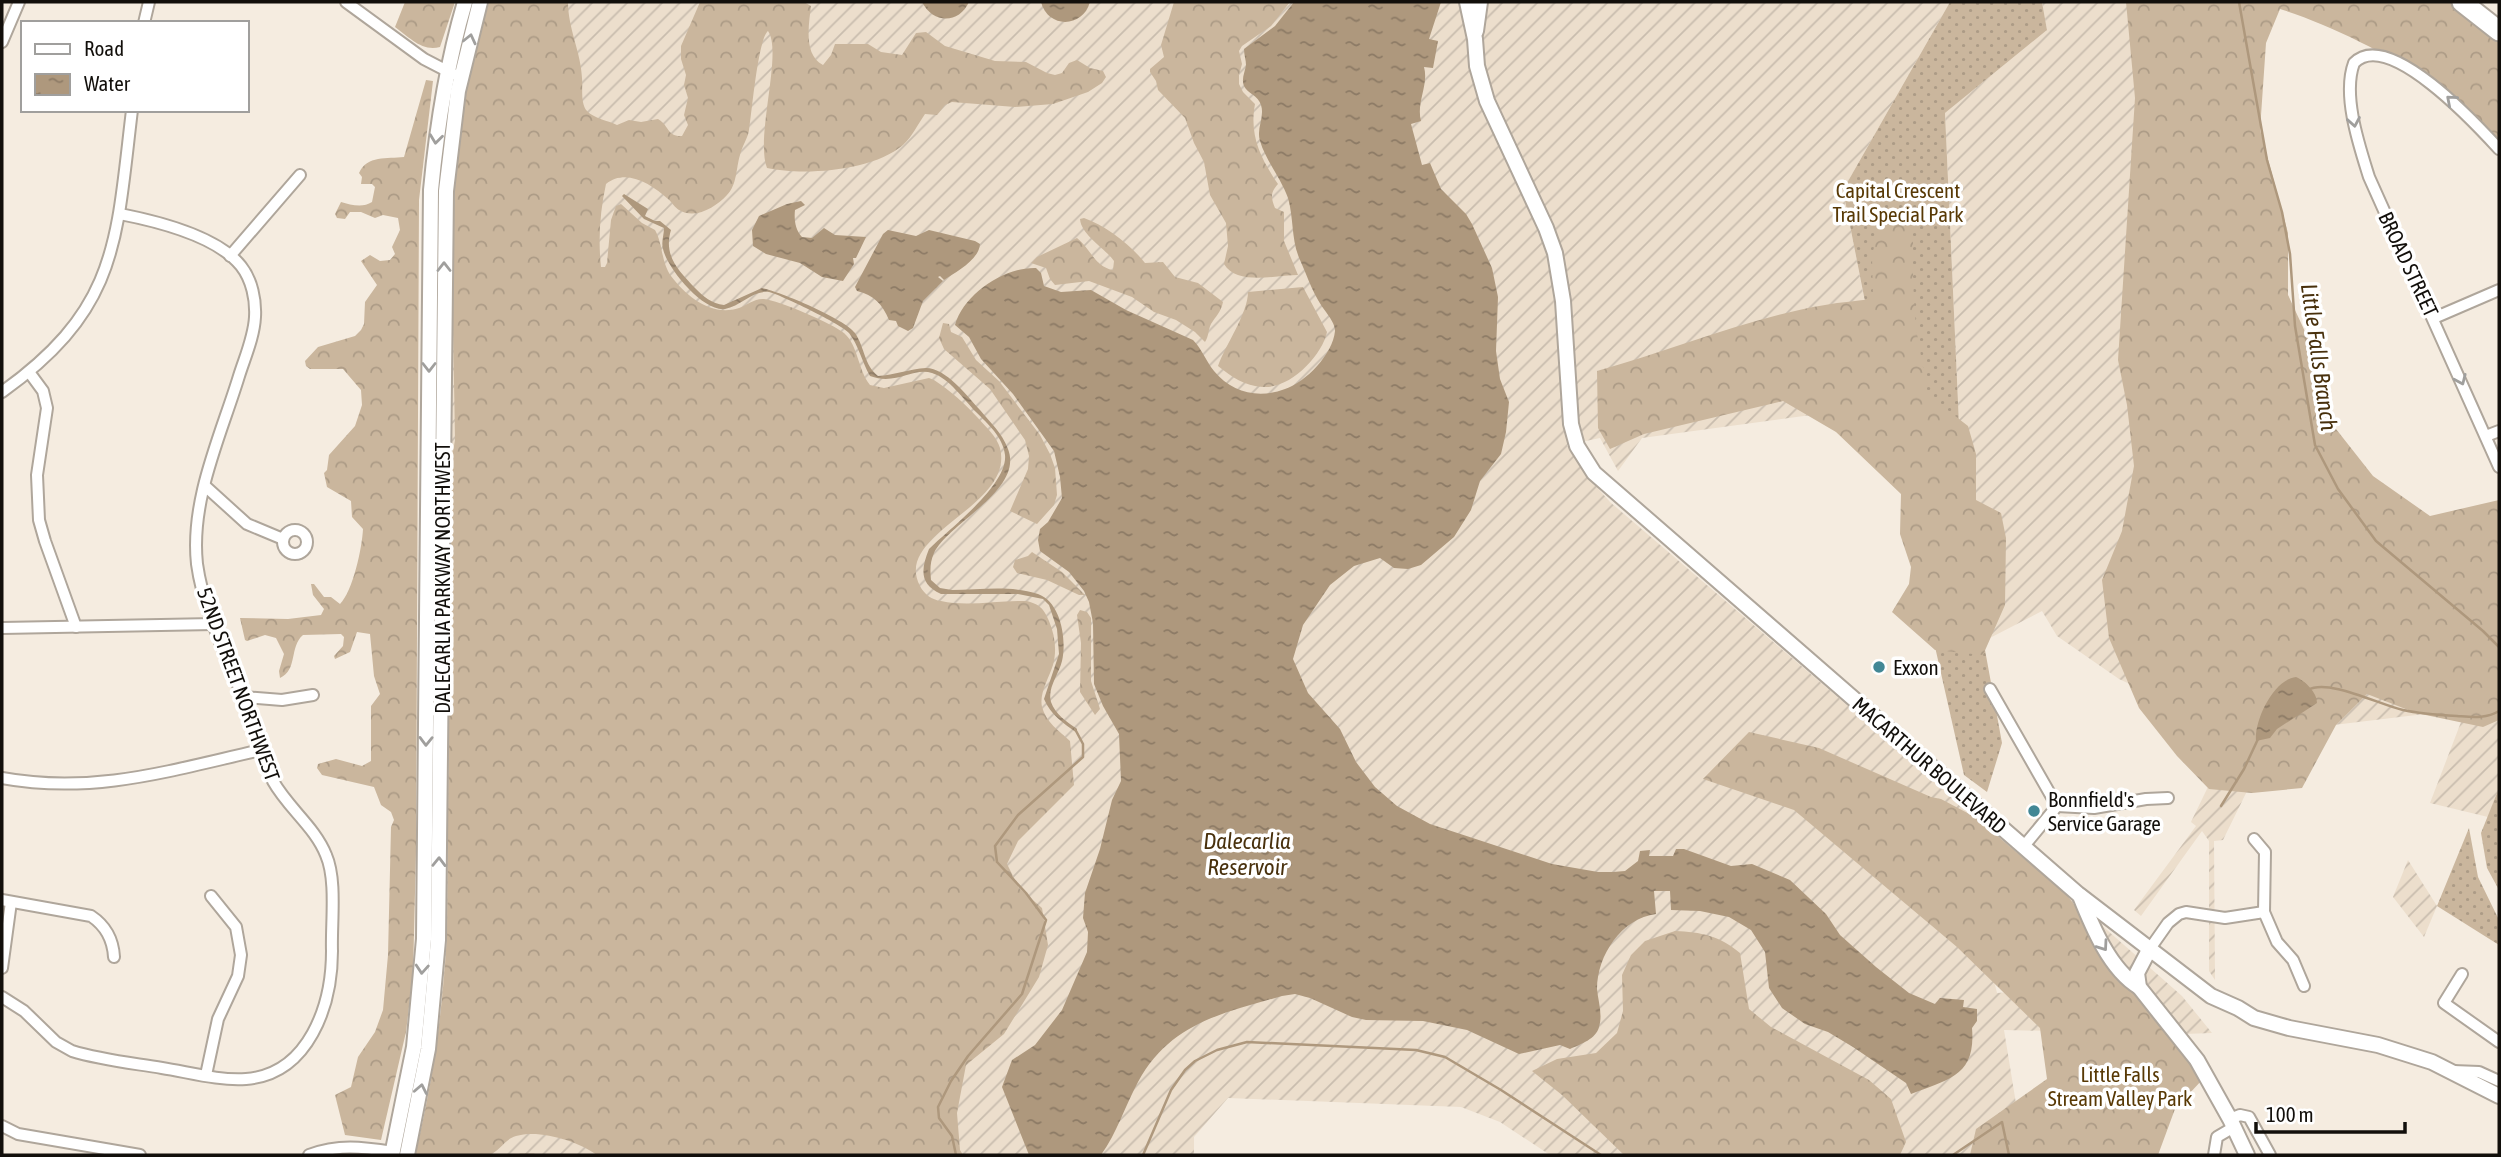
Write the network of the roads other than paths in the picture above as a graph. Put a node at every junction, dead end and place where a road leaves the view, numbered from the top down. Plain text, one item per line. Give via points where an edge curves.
1 (19, 2) edge
2 (149, 2) edge
3 (346, 2) edge
4 (465, 2) edge
5 (480, 2) edge
6 (1467, 2) edge
7 (1480, 2) edge
8 (2462, 2) edge
9 (144, 21) edge
10 (2499, 31) edge
11 (1475, 39) junction
12 (2, 42) edge
13 (454, 74) junction
14 (132, 112) edge
15 (2499, 149) edge
16 (300, 175) dead end
17 (120, 214) junction
18 (230, 256) junction
19 (2499, 290) edge
20 (2434, 318) junction
21 (29, 372) junction
22 (2, 391) edge
23 (2499, 430) edge
24 (2486, 436) junction
25 (2499, 467) edge
26 (205, 486) junction
27 (283, 539) dead end
28 (214, 624) junction
29 (76, 627) junction
30 (2, 628) edge
31 (1990, 689) dead end
32 (313, 695) dead end
33 (244, 697) junction
34 (261, 750) junction
35 (2, 778) edge
36 (2168, 798) dead end
37 (2057, 806) junction
38 (2254, 839) dead end
39 (2024, 846) junction
40 (211, 896) dead end
41 (2080, 896) junction
42 (7, 901) edge
43 (2264, 912) junction
44 (2149, 950) junction
45 (114, 957) dead end
46 (2, 968) edge
47 (2462, 974) dead end
48 (2304, 986) dead end
49 (2139, 987) junction
50 (2, 997) edge
51 (2499, 1042) edge
52 (2450, 1071) junction
53 (206, 1075) junction
54 (2499, 1081) edge
55 (2499, 1096) edge
56 (2232, 1123) junction
57 (2, 1126) edge
58 (397, 1154) edge
59 (140, 1155) edge
60 (309, 1155) edge
61 (2214, 1155) edge
62 (2247, 1155) edge
63 (2270, 1155) edge

1 - 12 street
2 - 9 street
3 - 13 street
4 - 13 main road, DALECARLIA PARKWAY NORTHWEST
13 -> 5 main road, DALECARLIA PARKWAY NORTHWEST
6 - 11 main road
7 - 11 main road
8 - 10 highway
11 - 39 main road, MACARTHUR BOULEVARD via 1487,101 1555,253 1572,424 1577,446 1594,473
13 - 58 main road, DALECARLIA PARKWAY NORTHWEST via 436,140 430,209 423,961
14 - 17 street
15 -> 20 street, BROAD STREET via 2431,83 2383,55 2360,57 2352,66 2352,115 2369,177
16 - 18 street
17 - 18 street via 172,228
17 - 21 street via 111,256 91,302 62,341
18 - 26 street, 52ND STREET NORTHWEST via 250,282 256,318
19 - 20 street
20 -> 24 street, BROAD STREET
21 - 22 street
21 - 29 street via 43,391 47,408 37,475 39,520
23 - 24 street
24 - 25 street, BROAD STREET
26 - 27 street via 247,524
26 - 28 street, 52ND STREET NORTHWEST via 196,551
28 - 29 street
28 - 33 street, 52ND STREET NORTHWEST
29 - 30 street
31 - 37 street
32 - 33 street via 282,700
33 - 34 street, 52ND STREET NORTHWEST
34 - 35 street via 98,784
34 - 53 street, 52ND STREET NORTHWEST via 277,788 316,836 329,863 330,981 311,1038 289,1062 248,1079
36 - 37 street via 2094,807
37 - 39 street
38 - 43 street via 2265,852
39 - 41 main road, MACARTHUR BOULEVARD
40 - 53 street via 236,927 242,954 238,976 218,1019
41 - 44 main road, MACARTHUR BOULEVARD
41 -> 49 main road via 2094,933 2128,981
42 - 45 street via 91,916 110,936
42 - 46 street
43 - 44 street via 2225,918 2179,914
43 - 48 street
44 - 49 main road via 2137,973
44 - 52 main road, MACARTHUR BOULEVARD via 2211,996 2254,1018 2378,1045
47 - 51 street via 2444,1003
49 - 56 main road via 2197,1060
50 - 53 street, 52ND STREET NORTHWEST via 72,1051
52 - 54 street via 2479,1072
52 - 55 main road, MACARTHUR BOULEVARD
56 - 61 street via 2217,1137
56 - 62 main road
56 - 63 street via 2240,1115 2249,1117
57 - 59 street via 18,1134
58 - 60 street via 345,1146

